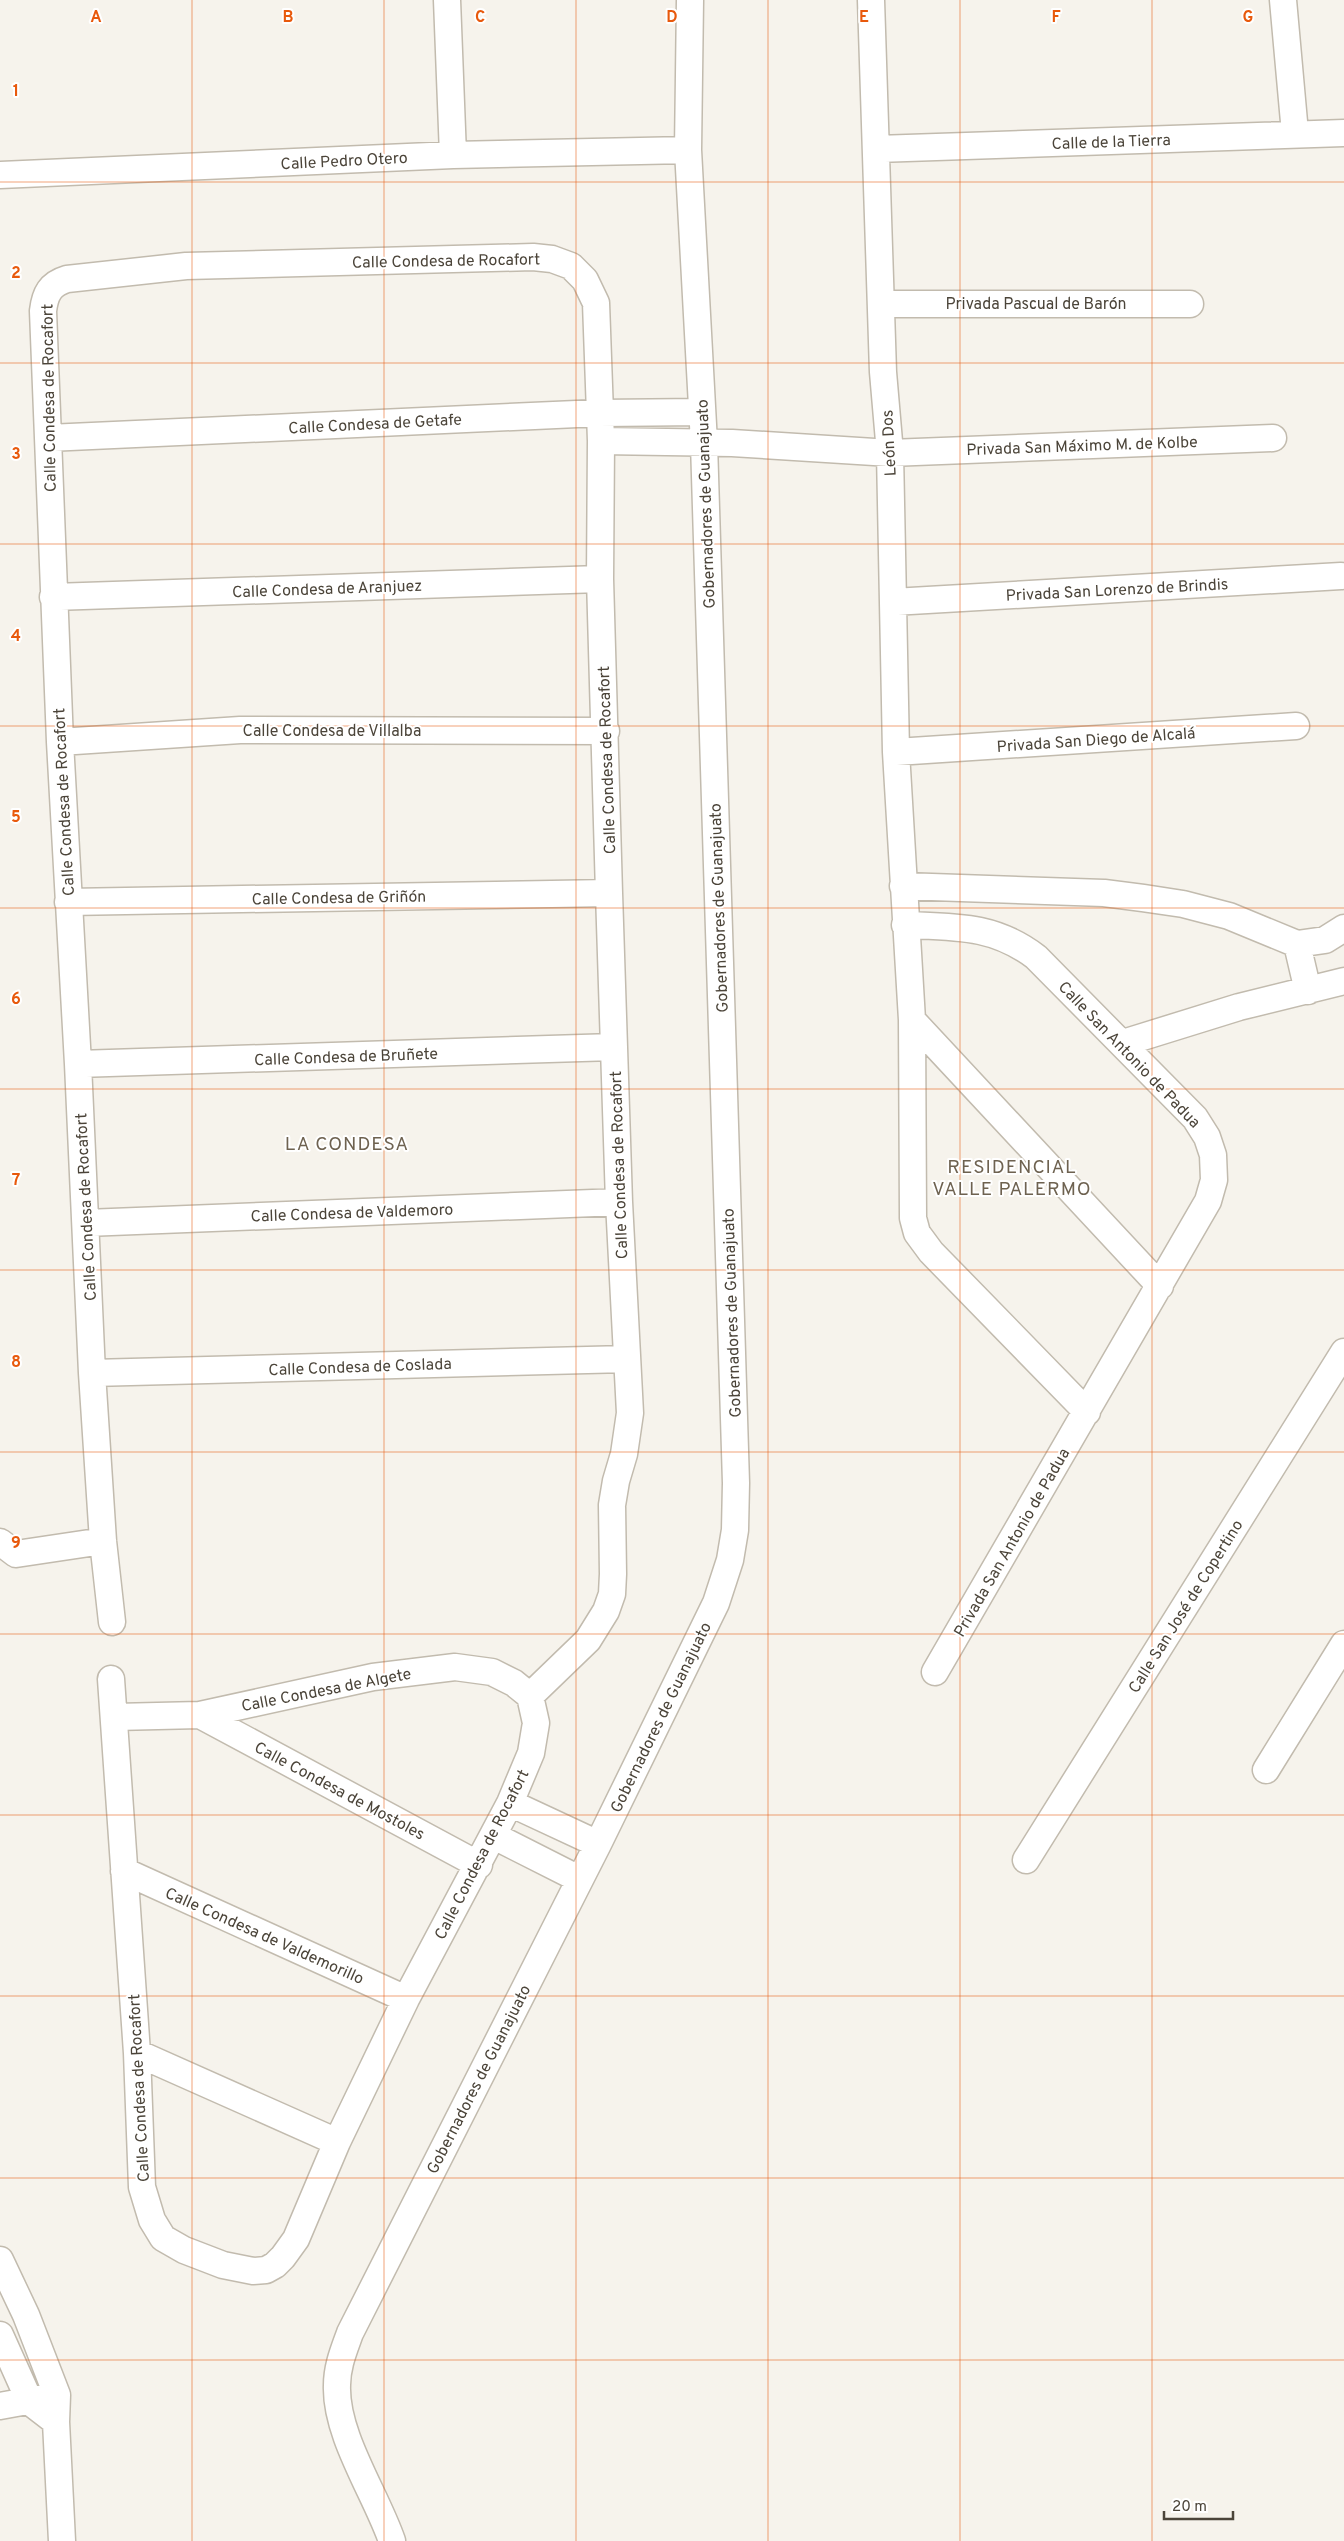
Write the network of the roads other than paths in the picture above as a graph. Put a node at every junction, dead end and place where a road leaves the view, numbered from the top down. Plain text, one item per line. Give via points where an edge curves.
1 (447, 0) edge
2 (690, 0) edge
3 (870, 0) edge
4 (1283, 0) edge
5 (1295, 133) junction
6 (1344, 133) edge
7 (877, 149) junction
8 (688, 150) junction
9 (453, 154) junction
10 (0, 175) edge
11 (881, 304) junction
12 (1190, 304) dead end
13 (702, 412) junction
14 (600, 413) junction
15 (48, 438) junction
16 (1273, 438) dead end
17 (601, 441) junction
18 (704, 443) junction
19 (890, 453) junction
20 (1341, 576) dead end
21 (600, 579) junction
22 (53, 597) junction
23 (893, 602) junction
24 (1296, 726) dead end
25 (606, 731) junction
26 (60, 742) junction
27 (896, 752) junction
28 (903, 886) junction
29 (609, 893) junction
30 (68, 902) junction
31 (906, 925) junction
32 (1344, 928) edge
33 (1297, 944) junction
34 (1344, 981) edge
35 (1308, 990) junction
36 (912, 1020) junction
37 (1123, 1043) junction
38 (614, 1047) junction
39 (78, 1064) junction
40 (618, 1202) junction
41 (86, 1223) junction
42 (1160, 1286) junction
43 (627, 1359) junction
44 (1341, 1362) edge
45 (92, 1373) junction
46 (1087, 1412) junction
47 (103, 1541) junction
48 (0, 1542) edge
49 (112, 1622) dead end
50 (1344, 1644) edge
51 (935, 1672) dead end
52 (111, 1679) dead end
53 (530, 1696) junction
54 (200, 1714) junction
55 (115, 1717) junction
56 (1266, 1770) dead end
57 (510, 1803) junction
58 (494, 1836) junction
59 (598, 1844) junction
60 (1026, 1860) dead end
61 (479, 1865) junction
62 (124, 1871) junction
63 (579, 1879) junction
64 (406, 2000) junction
65 (137, 2053) junction
66 (337, 2142) junction
67 (0, 2260) edge
68 (0, 2335) edge
69 (57, 2395) junction
70 (30, 2402) junction
71 (0, 2406) edge
72 (56, 2422) junction
73 (62, 2541) edge
74 (392, 2541) edge

1 - 9 street
2 - 8 street, Gobernadores de Guanajuato
3 - 7 street, León Dos
4 - 5 street
5 - 6 street, Calle de la Tierra
5 - 7 street, Calle de la Tierra
7 - 11 street, León Dos
8 - 9 street, Calle Pedro Otero
8 - 13 street, Gobernadores de Guanajuato
9 - 10 street, Calle Pedro Otero
11 - 12 street, Privada Pascual de Barón
11 - 19 street, León Dos
13 - 14 street, Calle Condesa de Getafe
13 - 18 street, Gobernadores de Guanajuato
14 - 15 street, Calle Condesa de Getafe
14 - 15 street, Calle Condesa de Rocafort via 596,302 585,280 572,266 552,259 487,257 186,266 67,279 57,282 48,291 43,311
14 - 17 street, Calle Condesa de Rocafort
15 - 22 street, Calle Condesa de Rocafort
16 - 19 street, Privada San Máximo M. de Kolbe
17 - 18 street
17 - 21 street, Calle Condesa de Rocafort
18 - 19 street, Privada San Máximo M. de Kolbe
18 - 59 street, Gobernadores de Guanajuato via 735,1530 730,1560 716,1603
19 - 23 street, León Dos
20 - 23 street, Privada San Lorenzo de Brindis
21 - 22 street, Calle Condesa de Aranjuez
21 - 25 street, Calle Condesa de Rocafort
22 - 26 street, Calle Condesa de Rocafort
23 - 27 street, León Dos
24 - 27 street, Privada San Diego de Alcalá
25 - 26 street, Calle Condesa de Villalba via 240,730
25 - 29 street, Calle Condesa de Rocafort
26 - 30 street, Calle Condesa de Rocafort
27 - 28 street, León Dos
28 - 31 street, León Dos
28 - 33 street via 1143,898 1229,916
29 - 30 street, Calle Condesa de Griñón
29 - 38 street, Calle Condesa de Rocafort
30 - 39 street, Calle Condesa de Rocafort
31 - 36 street, León Dos
31 - 37 street, Calle San Antonio de Padua via 980,930 1021,945
32 - 33 street via 1325,940
33 - 35 street
34 - 35 street
35 - 37 street
36 - 42 street
36 - 46 street, León Dos via 913,1218 918,1233 931,1252
37 - 42 street, Calle San Antonio de Padua via 1195,1118 1213,1155 1214,1180 1208,1200
38 - 39 street, Calle Condesa de Bruñete
38 - 40 street, Calle Condesa de Rocafort
39 - 41 street, Calle Condesa de Rocafort
40 - 41 street, Calle Condesa de Valdemoro
40 - 43 street, Calle Condesa de Rocafort
41 - 45 street, Calle Condesa de Rocafort
42 - 46 street, Calle San Antonio de Padua
43 - 45 street, Calle Condesa de Coslada
43 - 53 street, Calle Condesa de Rocafort via 630,1413 612,1505 612,1594 606,1611 588,1640
44 - 60 street, Calle San José de Copertino
45 - 47 street, Calle Condesa de Rocafort
46 - 51 street, Privada San Antonio de Padua
47 - 48 street via 16,1554
47 - 49 street, Calle Condesa de Rocafort
50 - 56 street
52 - 55 street, Calle Condesa de Rocafort
53 - 54 street, Calle Condesa de Algete via 492,1672 455,1667 373,1677
53 - 57 street, Calle Condesa de Rocafort via 536,1723 531,1753
54 - 55 street, Calle Condesa de Algete
54 - 61 street, Calle Condesa de Mostoles
55 - 62 street, Calle Condesa de Rocafort
57 - 58 street, Calle Condesa de Rocafort
57 - 59 street
58 - 61 street, Calle Condesa de Rocafort
58 - 63 street
59 - 63 street, Gobernadores de Guanajuato
61 - 64 street, Calle Condesa de Rocafort
62 - 64 street, Calle Condesa de Valdemorillo
62 - 65 street, Calle Condesa de Rocafort
63 - 74 street, Gobernadores de Guanajuato via 350,2333 340,2360 336,2386 348,2441
64 - 66 street, Calle Condesa de Rocafort
65 - 66 street
65 - 66 street, Calle Condesa de Rocafort via 142,2187 152,2220 163,2238 184,2250 239,2270 266,2270 275,2264 296,2239
67 - 69 street via 26,2315
68 - 70 street
69 - 70 street
69 - 72 street
70 - 71 street
70 - 72 street
72 - 73 street

